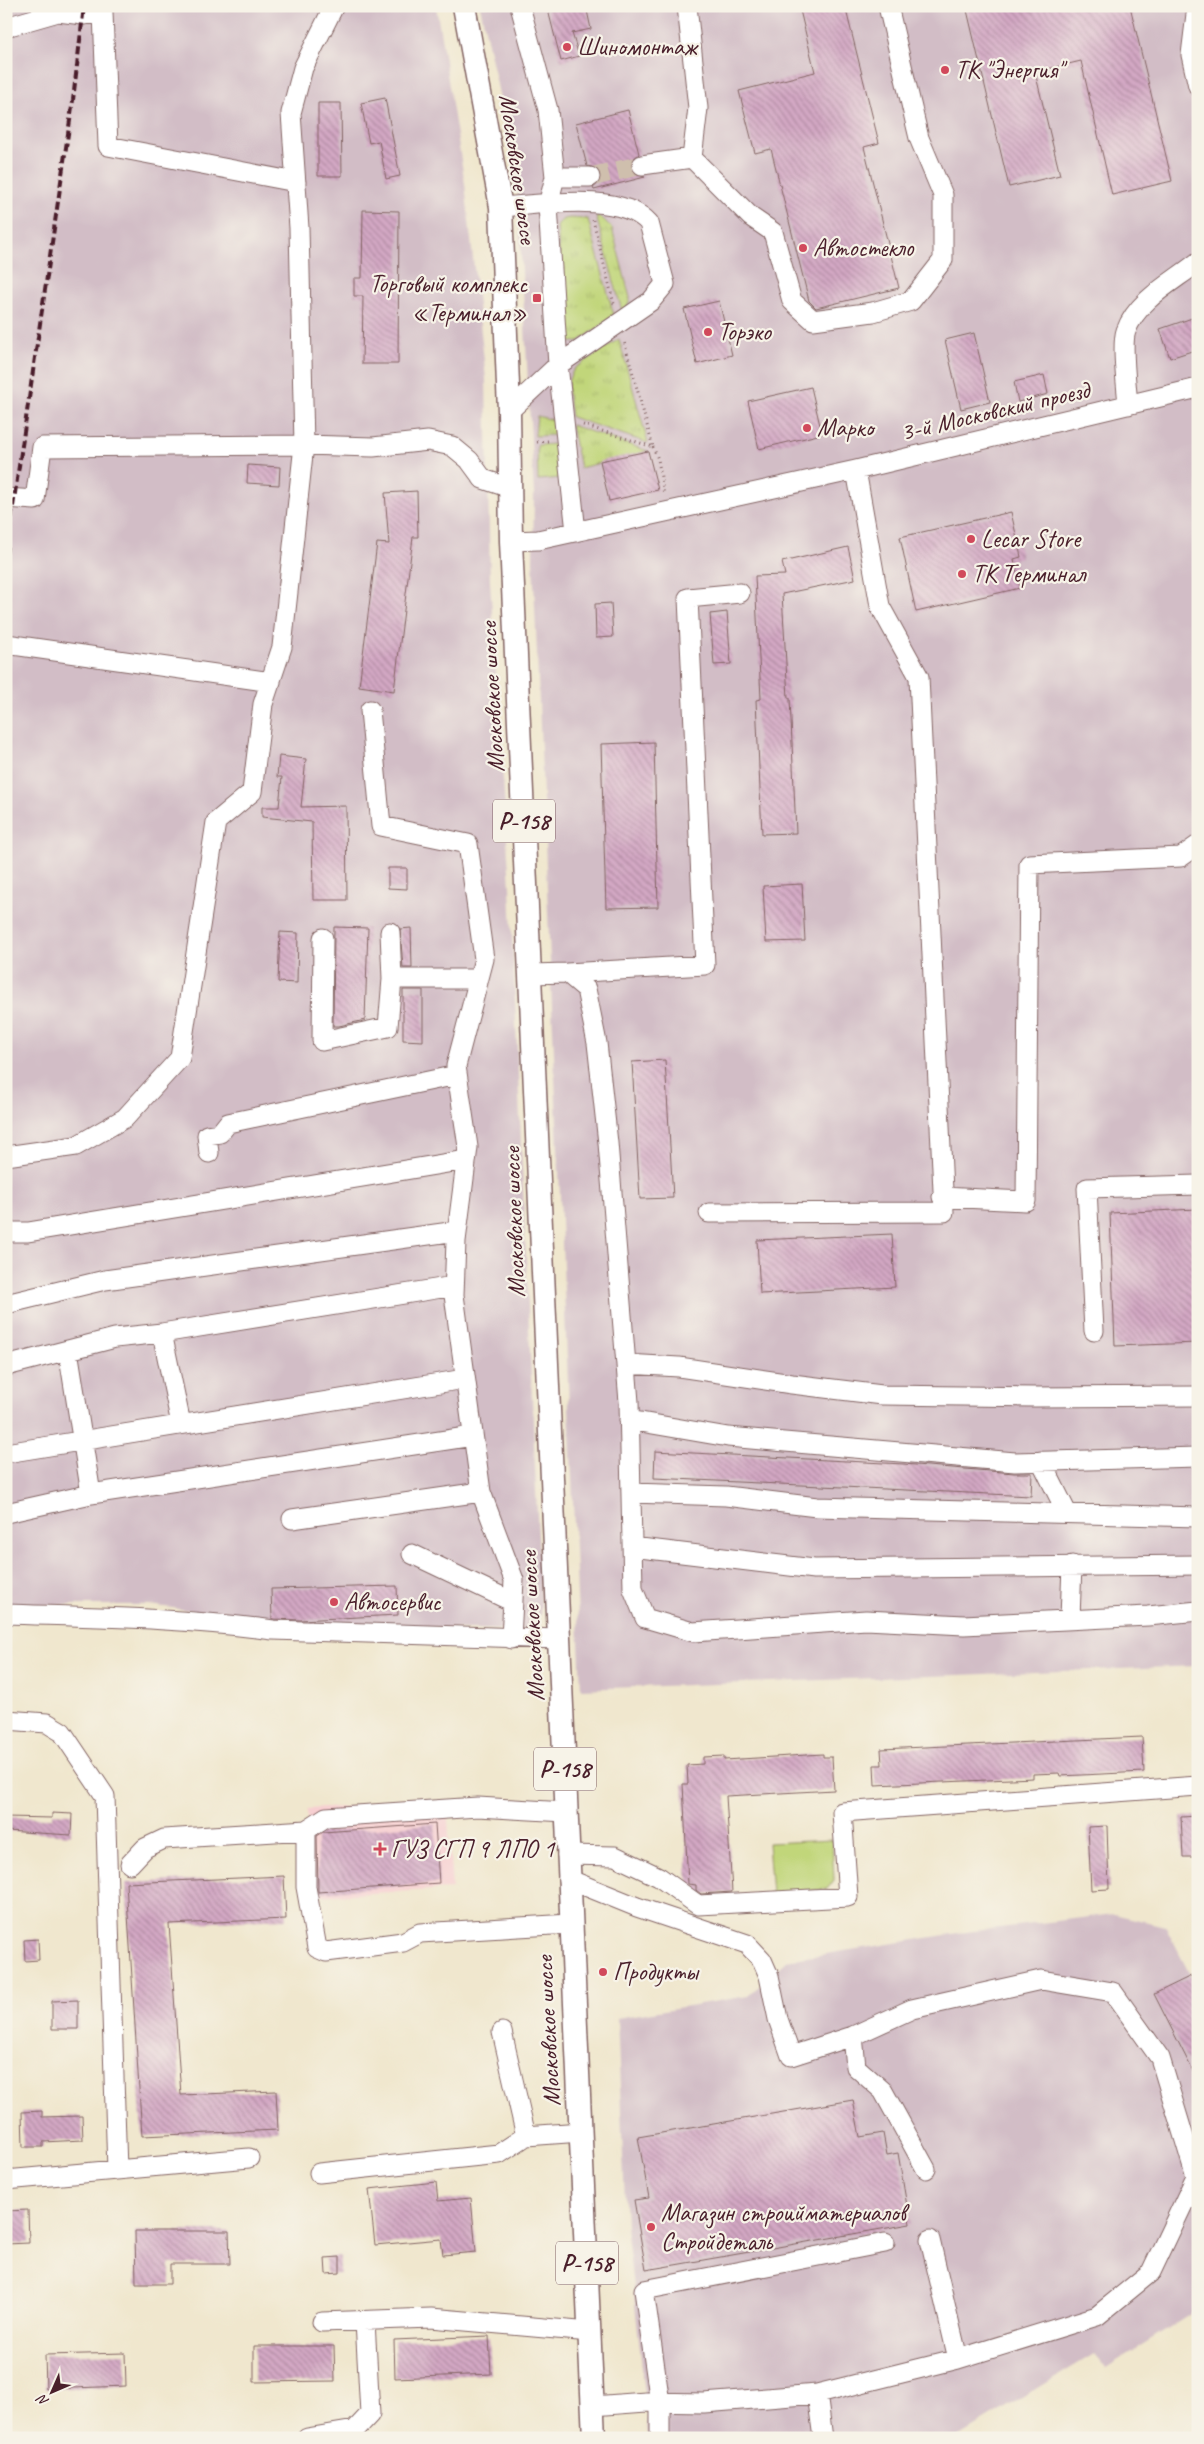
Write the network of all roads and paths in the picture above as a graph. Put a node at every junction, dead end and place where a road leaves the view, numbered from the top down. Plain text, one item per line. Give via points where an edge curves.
1 (334, 6) edge
2 (464, 6) edge
3 (520, 6) edge
4 (686, 6) edge
5 (888, 6) edge
6 (1197, 6) edge
7 (6, 27) edge
8 (1198, 86) edge
9 (692, 158) junction
10 (642, 165) tunnel mouth
11 (555, 177) junction
12 (590, 177) tunnel mouth
13 (296, 182) junction
14 (588, 203) junction
15 (548, 205) junction
16 (501, 207) junction
17 (1198, 262) edge
18 (619, 323) junction
19 (558, 366) junction
20 (1198, 388) edge
21 (1128, 405) junction
22 (509, 411) junction
23 (563, 418) junction
24 (304, 445) junction
25 (653, 448) junction
26 (856, 470) junction
27 (510, 488) junction
28 (674, 494) dead end
29 (6, 498) edge
30 (576, 532) junction
31 (511, 541) junction
32 (740, 593) dead end
33 (6, 644) edge
34 (271, 682) junction
35 (370, 710) dead end
36 (1198, 845) edge
37 (390, 932) dead end
38 (323, 938) dead end
39 (567, 972) junction
40 (531, 974) junction
41 (479, 979) junction
42 (392, 980) junction
43 (458, 1075) junction
44 (209, 1153) dead end
45 (6, 1156) edge
46 (466, 1160) junction
47 (1198, 1184) edge
48 (942, 1197) junction
49 (709, 1213) dead end
50 (457, 1231) junction
51 (6, 1232) edge
52 (454, 1286) junction
53 (6, 1304) edge
54 (1094, 1331) dead end
55 (162, 1333) junction
56 (68, 1350) junction
57 (626, 1364) junction
58 (6, 1366) edge
59 (465, 1378) junction
60 (1198, 1396) edge
61 (629, 1420) junction
62 (181, 1424) junction
63 (473, 1436) junction
64 (82, 1440) junction
65 (6, 1453) edge
66 (1198, 1457) edge
67 (1041, 1461) junction
68 (481, 1492) junction
69 (631, 1493) junction
70 (91, 1494) junction
71 (6, 1513) edge
72 (1067, 1513) junction
73 (1198, 1517) edge
74 (292, 1519) dead end
75 (632, 1548) junction
76 (412, 1554) dead end
77 (1072, 1565) junction
78 (1198, 1565) edge
79 (513, 1602) junction
80 (1198, 1611) edge
81 (6, 1614) edge
82 (1070, 1618) junction
83 (511, 1639) junction
84 (560, 1640) junction
85 (6, 1720) edge
86 (1198, 1786) edge
87 (566, 1812) junction
88 (306, 1830) junction
89 (568, 1855) junction
90 (130, 1864) dead end
91 (568, 1879) junction
92 (570, 1924) junction
93 (502, 2032) dead end
94 (853, 2036) junction
95 (581, 2132) junction
96 (526, 2136) junction
97 (249, 2158) dead end
98 (926, 2169) dead end
99 (117, 2170) junction
100 (320, 2173) dead end
101 (6, 2180) edge
102 (930, 2240) dead end
103 (885, 2243) dead end
104 (365, 2321) junction
105 (322, 2322) dead end
106 (590, 2332) junction
107 (958, 2359) junction
108 (817, 2394) junction
109 (660, 2403) junction
110 (593, 2406) junction
111 (307, 2438) edge
112 (594, 2438) edge
113 (660, 2438) edge
114 (823, 2438) edge

1 - 13 street via 303,68 291,113
2 - 16 main road, Московское шоссе / Р-158
3 - 11 street via 548,110
4 - 9 street via 698,108
5 - 9 street via 919,138 943,195 943,260 911,301 873,312 813,320 792,301 773,232 751,217
6 - 8 street via 1192,55
7 - 13 street via 58,12 84,15 103,12 108,146
9 - 10 street
11 - 12 street
11 - 15 street
13 - 24 street
14 - 15 street
14 - 18 path
14 - 18 street via 628,209 643,216 649,223 665,284 651,301
15 - 16 street
15 - 19 street
16 - 22 main road, Московское шоссе / Р-158
17 - 21 street via 1137,312 1125,333
18 - 19 street
18 - 25 path
19 - 22 street
19 - 23 street
20 - 21 street, 3-й Московский проезд
21 - 26 street, 3-й Московский проезд
22 - 27 main road, Московское шоссе / Р-158
23 - 25 path
23 - 30 street
24 - 27 street via 373,447 428,442 452,446 469,460 483,479
24 - 29 street via 42,447 35,500
24 - 34 street via 282,647
25 - 28 path via 664,496
26 - 30 street, 3-й Московский проезд
26 - 48 street via 880,606 919,677
27 - 31 main road, Московское шоссе / Р-158
30 - 31 street, 3-й Московский проезд via 538,540
31 - 40 main road, Московское шоссе / Р-158
32 - 39 street via 688,598 705,965
33 - 34 street
34 - 45 street via 263,704 252,792 216,822 180,1058 125,1118 76,1146
35 - 41 street via 381,826 468,844 484,959
36 - 48 street via 1181,857 1029,864 1026,1200
37 - 42 street
38 - 42 street via 322,1041 388,1027
39 - 40 street
39 - 57 street via 586,989 597,1043
40 - 84 main road, Московское шоссе / Р-158
41 - 42 street
41 - 43 street via 456,1066
43 - 44 street via 228,1123 220,1132 207,1135
43 - 46 street via 468,1148
46 - 50 street
46 - 51 street via 28,1232
47 - 54 street via 1087,1188
48 - 49 street via 944,1212
50 - 52 street
50 - 53 street via 105,1280
52 - 55 street
52 - 59 street
55 - 56 street via 115,1338
55 - 62 street
56 - 58 street
56 - 64 street
57 - 60 street via 679,1367 882,1395
57 - 61 street
59 - 62 street
59 - 63 street
61 - 67 street via 728,1437 832,1448 1014,1462
61 - 69 street
62 - 64 street
63 - 68 street
63 - 70 street
64 - 65 street
64 - 70 street
66 - 67 street
67 - 72 street
68 - 74 street
68 - 79 street via 514,1580
69 - 72 street via 726,1496 817,1507
69 - 75 street
70 - 71 street
72 - 73 street
75 - 77 street via 814,1570
75 - 82 street via 633,1589 645,1618 692,1632 866,1620 964,1625
76 - 79 street
77 - 78 street
77 - 82 street
79 - 83 street
80 - 82 street
81 - 83 street via 153,1619 273,1630
83 - 84 street
84 - 87 main road, Московское шоссе / Р-158
85 - 99 street via 47,1723 62,1732 105,1796
86 - 89 street via 842,1812 848,1897 698,1905 659,1877 615,1856
87 - 88 street via 478,1807 326,1817
87 - 89 main road, Московское шоссе / Р-158
88 - 90 street via 164,1839 145,1848
88 - 92 street via 306,1887 317,1948 326,1952 402,1942 420,1933
89 - 91 main road, Московское шоссе / Р-158
91 - 92 main road, Московское шоссе / Р-158
91 - 94 street via 636,1907 747,1944 762,1960 769,1976 778,2019 791,2056
92 - 95 main road, Московское шоссе / Р-158
93 - 96 street
94 - 98 street via 856,2067 883,2091
94 - 107 street via 912,2010 1041,1980 1113,1992 1160,2058 1196,2177 1152,2272 1097,2316
95 - 96 street
95 - 106 main road, Московское шоссе / Р-158
96 - 100 street via 499,2154
97 - 99 street
99 - 101 street
102 - 107 street
103 - 109 street via 644,2290
104 - 105 street
104 - 106 street via 432,2318
104 - 111 street via 370,2414 355,2430
106 - 110 main road, Московское шоссе / Р-158
107 - 108 street
108 - 109 street via 704,2403
108 - 114 street
109 - 110 street
109 - 113 street
110 - 112 main road, Московское шоссе / Р-158

